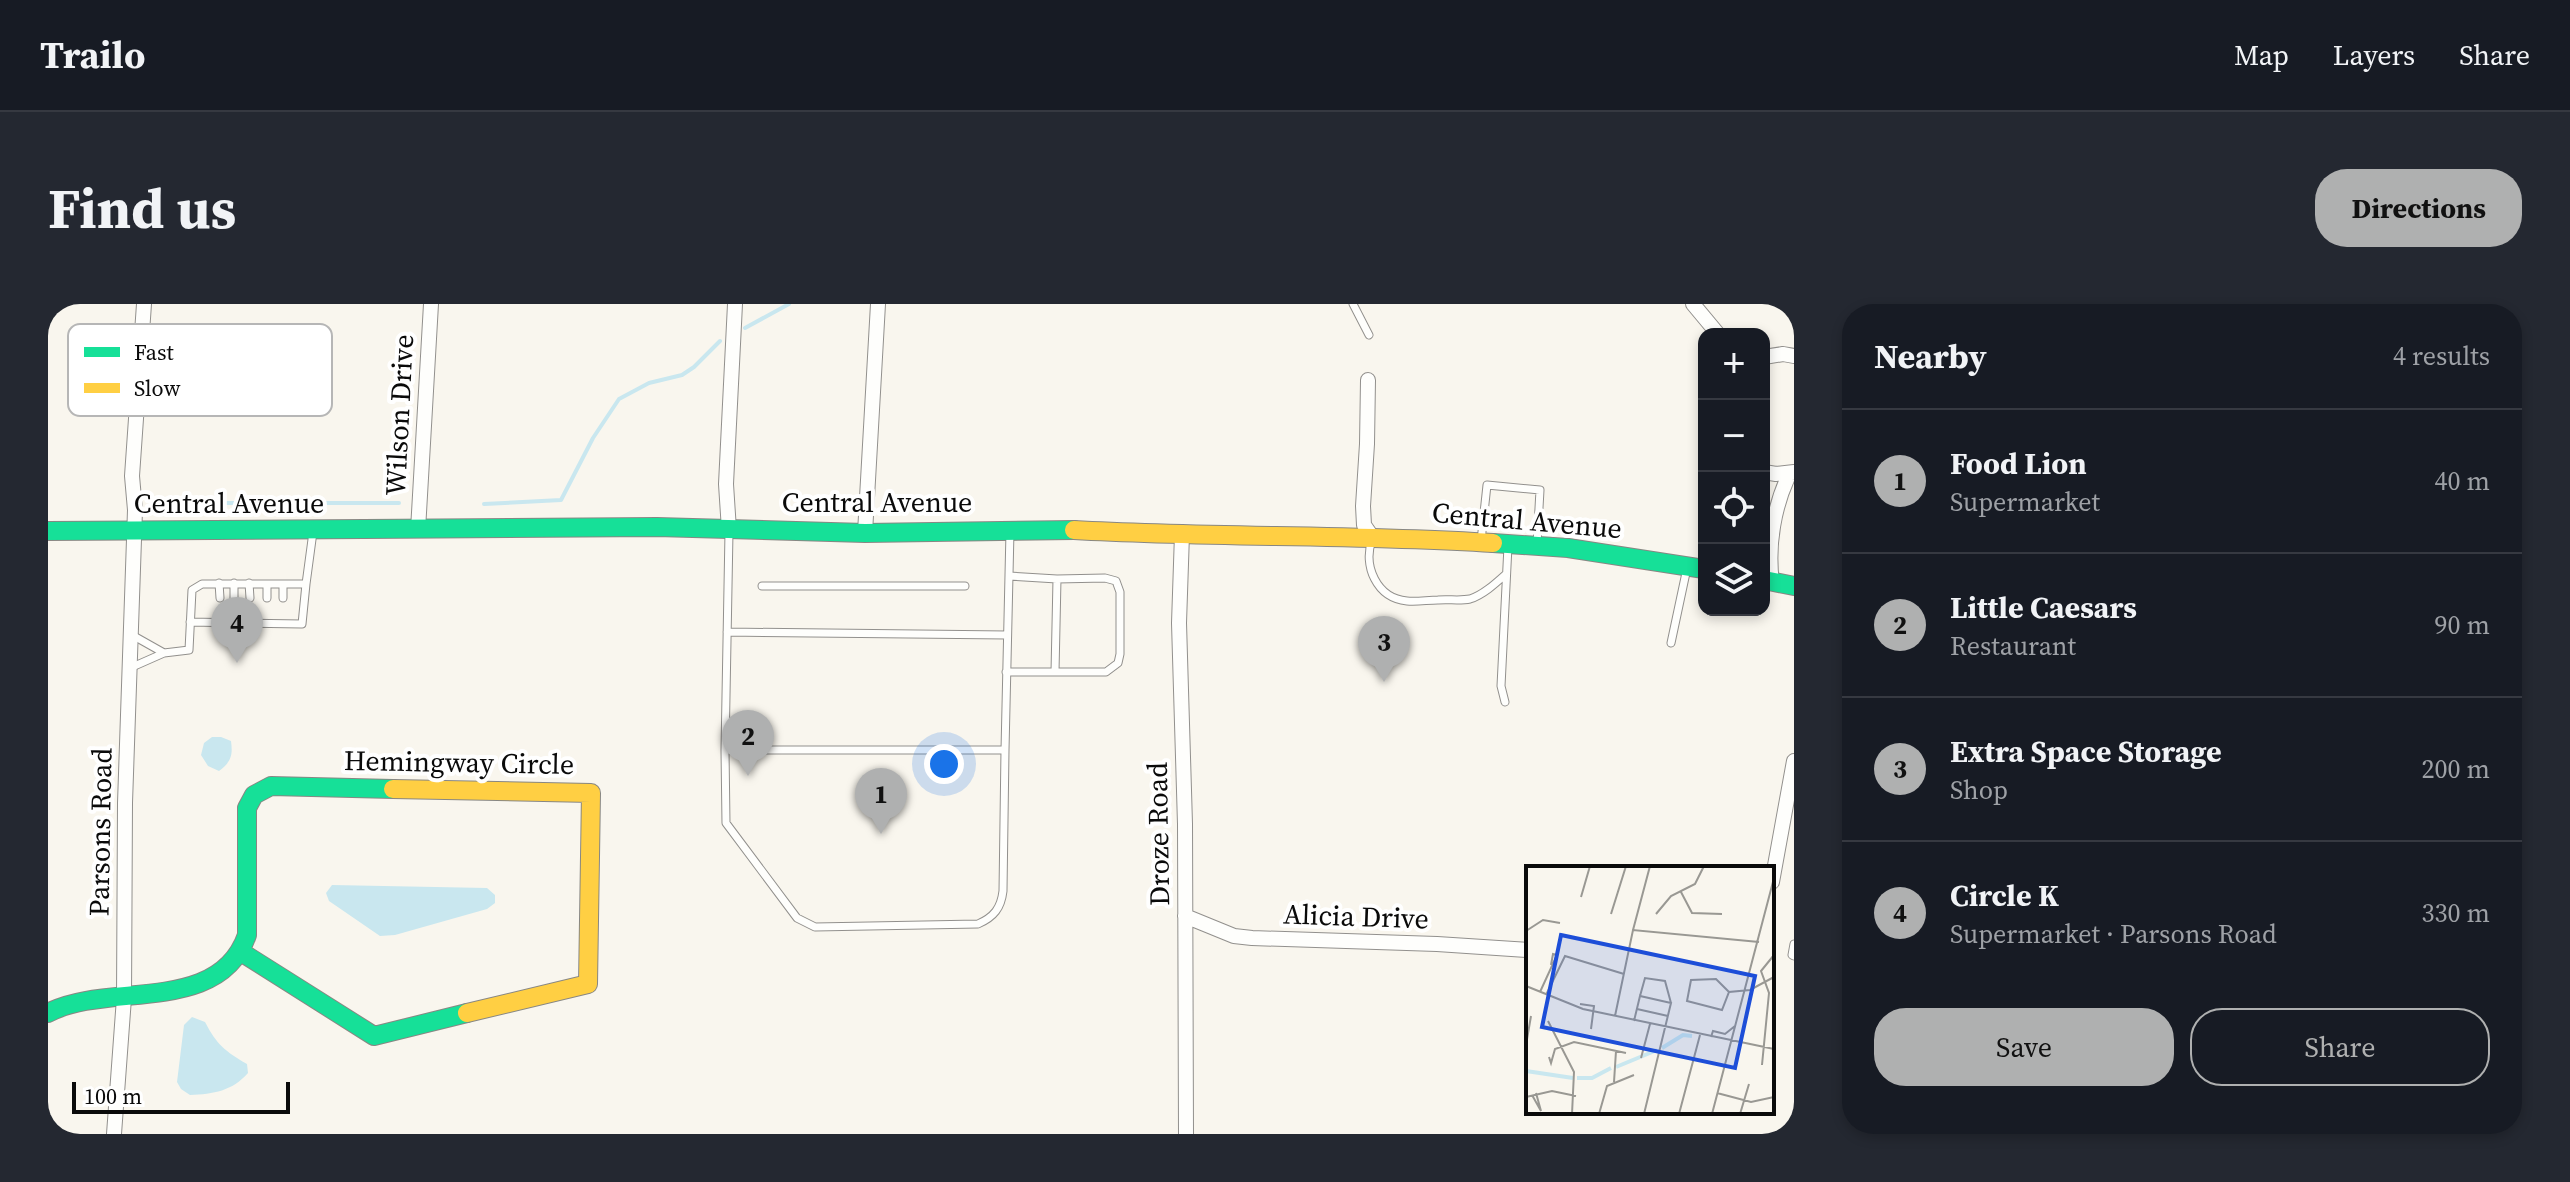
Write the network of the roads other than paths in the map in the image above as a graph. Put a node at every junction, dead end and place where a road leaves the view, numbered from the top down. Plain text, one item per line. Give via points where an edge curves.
1 (144, 304) edge
2 (431, 304) edge
3 (735, 304) edge
4 (878, 304) edge
5 (1353, 304) edge
6 (1693, 304) edge
7 (143, 324) edge
8 (1713, 328) edge
9 (1369, 335) dead end
10 (1770, 356) edge
11 (1794, 356) edge
12 (1368, 380) dead end
13 (136, 416) edge
14 (1770, 472) edge
15 (1792, 473) edge
16 (314, 530) junction
17 (418, 530) junction
18 (729, 530) junction
19 (1010, 530) junction
20 (48, 531) edge
21 (134, 532) junction
22 (865, 533) junction
23 (1182, 534) junction
24 (1373, 538) junction
25 (1481, 541) junction
26 (1508, 544) junction
27 (1536, 546) junction
28 (1770, 551) edge
29 (1696, 568) edge
30 (1506, 574) junction
31 (1009, 576) junction
32 (1057, 579) junction
33 (1770, 581) edge
34 (219, 583) junction
35 (234, 583) junction
36 (249, 583) junction
37 (267, 584) junction
38 (283, 584) junction
39 (306, 584) junction
40 (762, 586) dead end
41 (965, 586) dead end
42 (1794, 586) edge
43 (220, 598) dead end
44 (234, 598) dead end
45 (250, 598) dead end
46 (267, 598) dead end
47 (283, 598) dead end
48 (234, 613) dead end
49 (249, 613) dead end
50 (267, 613) dead end
51 (283, 613) dead end
52 (190, 622) junction
53 (235, 623) junction
54 (249, 623) junction
55 (267, 623) junction
56 (283, 624) junction
57 (727, 632) junction
58 (132, 635) junction
59 (1007, 635) junction
60 (1671, 643) dead end
61 (164, 653) junction
62 (130, 668) junction
63 (1006, 672) junction
64 (1055, 672) junction
65 (1505, 702) dead end
66 (725, 750) junction
67 (1005, 750) junction
68 (1794, 761) edge
69 (1774, 871) edge
70 (1185, 916) junction
71 (1794, 944) edge
72 (1526, 950) edge
73 (241, 952) junction
74 (1794, 956) edge
75 (124, 998) junction
76 (48, 1013) edge
77 (114, 1134) edge
78 (1186, 1134) edge

1 - 7 street, Parsons Road
2 - 17 street, Wilson Drive
3 - 18 street via 726,484
4 - 22 street
5 - 9 lane
6 - 8 street
10 - 11 street
12 - 24 street via 1363,506 1364,525
13 - 21 street, Parsons Road
14 - 15 street
15 - 28 street via 1782,490
16 - 17 street, Central Avenue
16 - 21 street, Central Avenue
16 - 39 lane
17 - 18 street, Central Avenue
18 - 22 street, Central Avenue
18 - 57 lane
19 - 22 street, Central Avenue
19 - 23 street, Central Avenue
19 - 31 lane
20 - 21 street, Central Avenue
21 - 58 street, Parsons Road
23 - 24 street, Central Avenue
23 - 70 street, Droze Road
24 - 25 street, Central Avenue
24 - 30 lane via 1369,566 1377,582 1397,599 1471,599
25 - 26 street, Central Avenue
25 - 27 lane via 1487,485 1540,490
26 - 27 street, Central Avenue
26 - 30 lane
27 - 29 street, Central Avenue
29 - 60 lane
30 - 65 lane via 1501,686
31 - 32 lane
31 - 59 lane
32 - 64 lane
32 - 64 lane via 1116,581 1120,654 1106,672
33 - 42 street
34 - 35 lane
34 - 43 lane
34 - 52 lane via 192,590
35 - 36 lane
35 - 44 lane
36 - 37 lane
36 - 45 lane
37 - 38 lane
37 - 46 lane
38 - 39 lane
38 - 47 lane
39 - 56 lane via 302,624
40 - 41 lane
48 - 53 lane
49 - 54 lane
50 - 55 lane
51 - 56 lane
52 - 53 lane via 219,618
52 - 61 lane via 189,650
53 - 54 lane
54 - 55 lane
55 - 56 lane
57 - 59 lane
57 - 66 lane
58 - 61 lane
58 - 62 street, Parsons Road
59 - 63 lane
61 - 62 lane
62 - 75 street, Parsons Road
63 - 64 lane
63 - 67 lane
66 - 67 lane
66 - 67 lane via 726,823 797,918 815,927 978,924 992,917 1003,891
68 - 69 street
70 - 72 street, Alicia Drive via 1252,938
70 - 78 street, Droze Road
71 - 74 lane
73 - 73 street, Hemingway Circle via 247,935 247,808 254,795 271,786 591,793 588,984 374,1036
73 - 75 street via 215,974 188,986
75 - 76 street via 75,1001
75 - 77 street, Parsons Road

